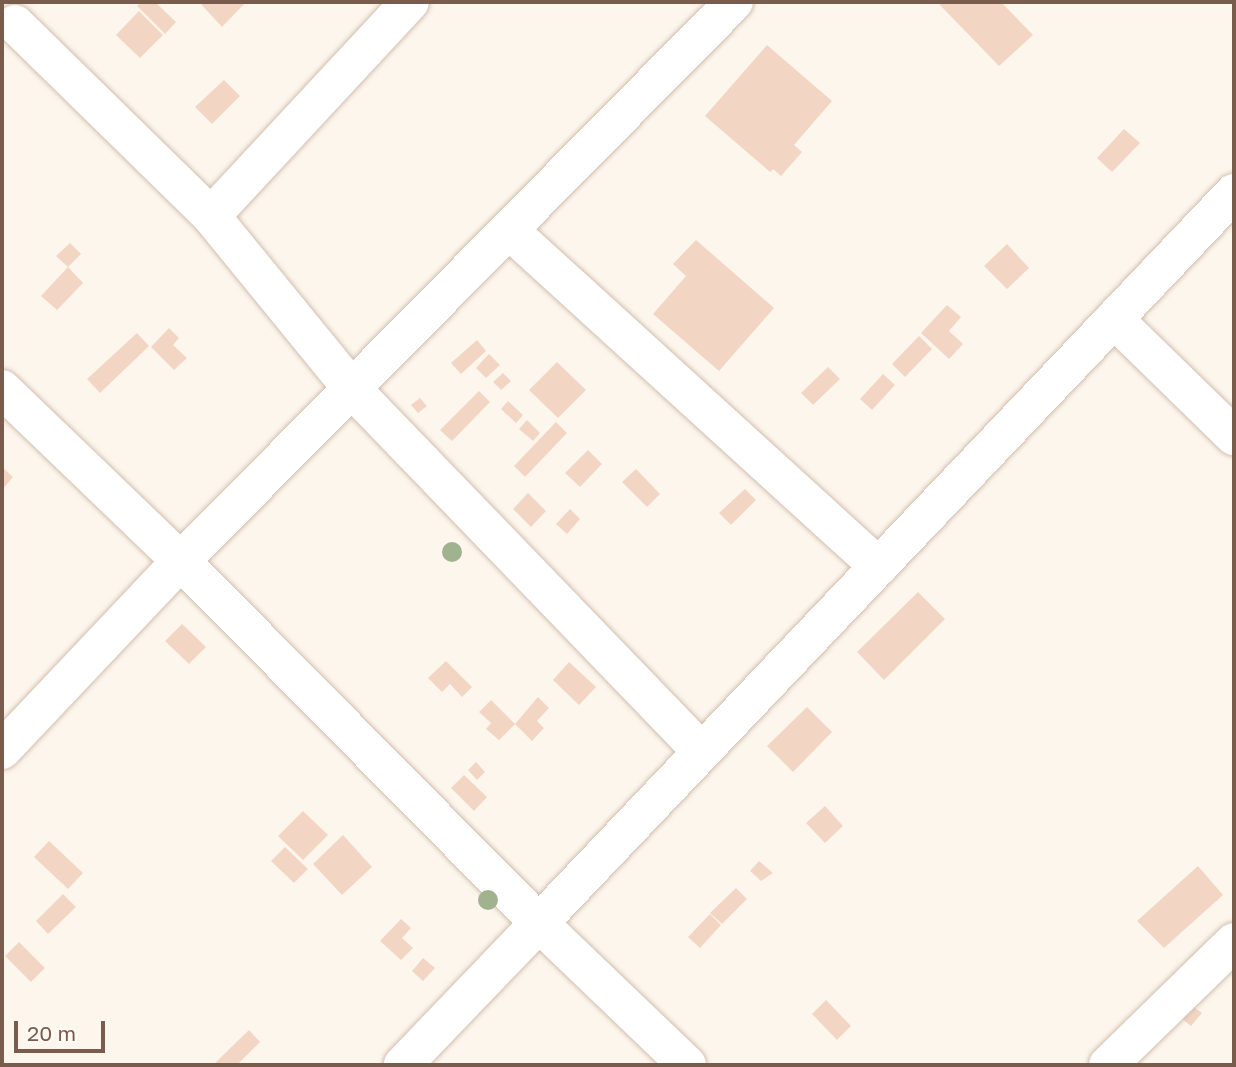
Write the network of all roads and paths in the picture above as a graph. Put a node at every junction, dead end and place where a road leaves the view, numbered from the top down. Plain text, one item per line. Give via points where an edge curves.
1 (410, 2) edge
2 (734, 2) edge
3 (18, 21) edge
4 (1234, 193) edge
5 (211, 216) junction
6 (509, 230) junction
7 (1114, 319) junction
8 (2, 389) edge
9 (352, 389) junction
10 (1234, 436) edge
11 (181, 561) junction
12 (878, 567) junction
13 (2, 750) edge
14 (702, 752) junction
15 (539, 923) junction
16 (1234, 942) edge
17 (402, 1065) edge
18 (688, 1065) edge
19 (1108, 1065) edge

1 - 5 street
2 - 6 street
3 - 5 street
4 - 7 street
5 - 9 street
6 - 9 street
6 - 12 street
7 - 10 street
7 - 12 street
8 - 11 street
9 - 11 street
9 - 14 street
11 - 13 street
11 - 15 street
12 - 14 street
14 - 15 street
15 - 17 street
15 - 18 street
16 - 19 street

